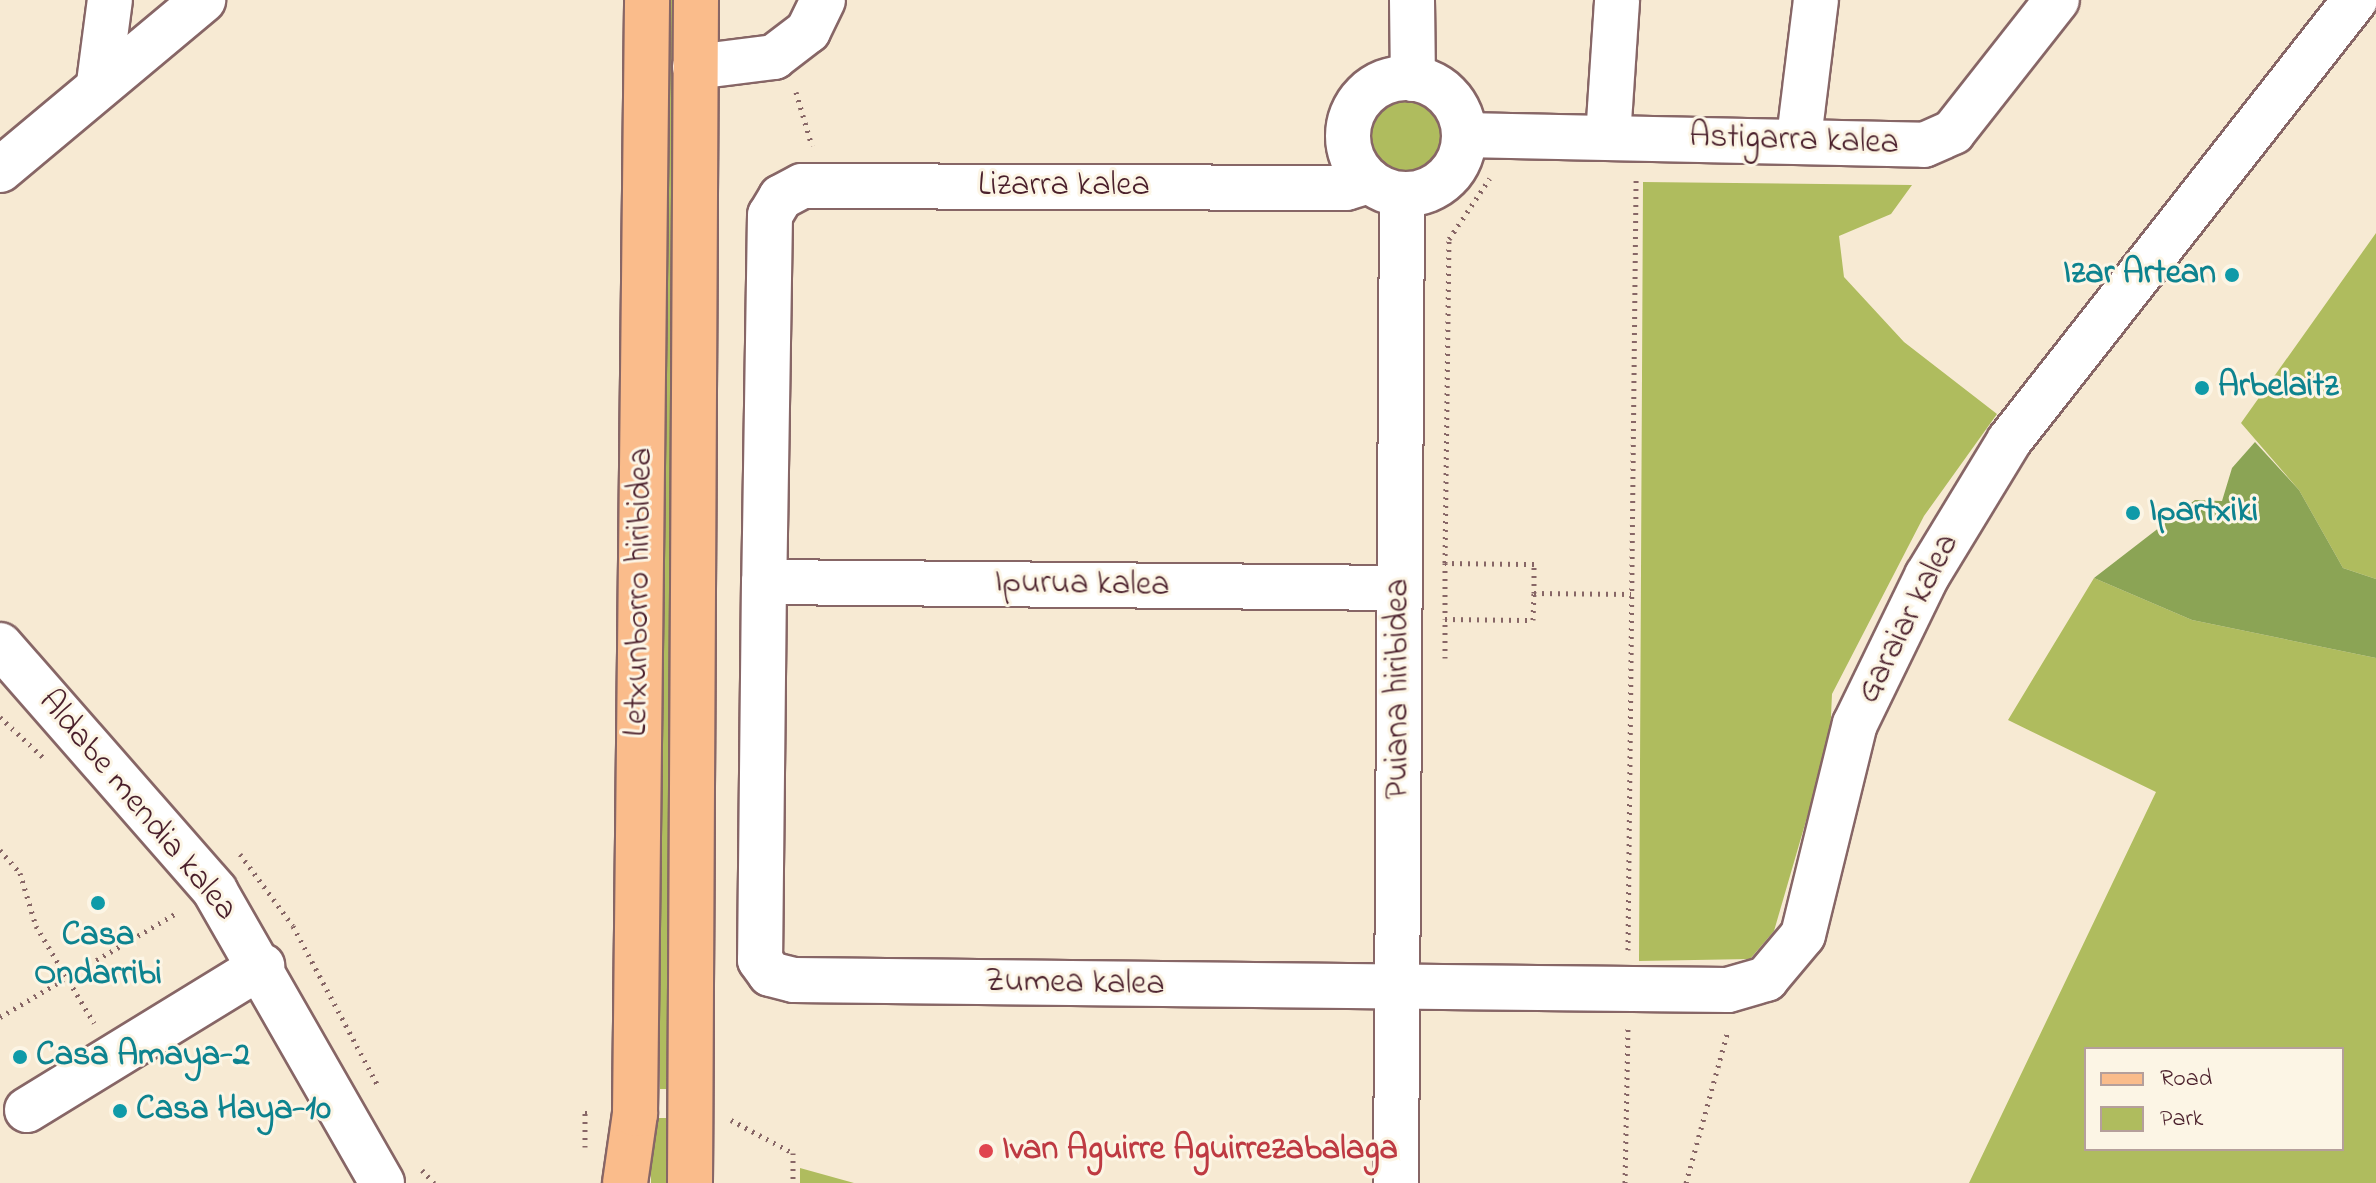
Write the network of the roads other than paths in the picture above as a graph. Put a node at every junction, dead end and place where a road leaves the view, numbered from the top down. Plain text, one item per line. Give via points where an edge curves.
1 (110, 0) edge
2 (203, 0) edge
3 (647, 0) edge
4 (696, 0) edge
5 (823, 0) edge
6 (1412, 0) edge
7 (1617, 0) edge
8 (1816, 0) edge
9 (2057, 0) edge
10 (2355, 0) edge
11 (695, 67) junction
12 (1413, 79) junction
13 (99, 83) junction
14 (1464, 135) junction
15 (1622, 137) junction
16 (1799, 138) junction
17 (0, 170) edge
18 (1386, 188) junction
19 (764, 582) junction
20 (1400, 588) junction
21 (0, 645) edge
22 (262, 966) junction
23 (1397, 987) junction
24 (27, 1110) dead end
25 (382, 1183) edge
26 (625, 1183) edge
27 (690, 1183) edge
28 (1396, 1183) edge

1 - 13 street
2 - 13 street
3 - 26 main road, Letxunborro hiribidea via 635,1114
4 - 11 main road, Letxunborro hiribidea
5 - 11 street via 808,31 774,57
6 - 12 street
7 - 15 street
8 - 16 street
9 - 16 street, Astigarra kalea via 1953,132 1936,142
10 - 23 street, Garaiar kalea via 2009,441 1927,576 1855,724 1803,935 1788,960 1766,979 1728,990
11 - 27 main road, Letxunborro hiribidea
12 - 14 street via 1454,104
12 - 18 street via 1377,87 1352,114 1349,150
13 - 17 street
14 - 15 street, Astigarra kalea
14 - 18 street via 1452,172 1438,185
15 - 16 street, Astigarra kalea
18 - 19 street, Lizarra kalea via 818,187 781,197 770,215
18 - 20 street, Puiana hiribidea
19 - 20 street, Ipurua kalea
19 - 23 street, Zumea kalea via 760,960 770,974 794,980
20 - 23 street, Puiana hiribidea
21 - 22 street, Aldabe mendia kalea via 215,891
22 - 24 street
22 - 25 street, Aldabe mendia kalea
23 - 28 street, Puiana hiribidea

